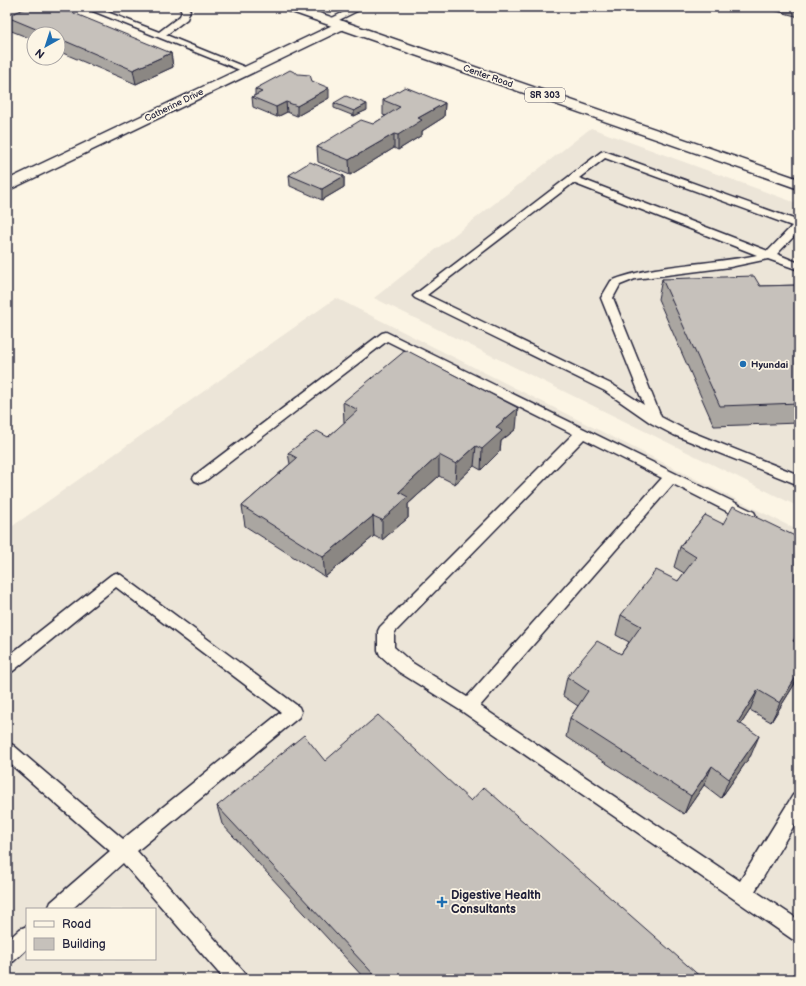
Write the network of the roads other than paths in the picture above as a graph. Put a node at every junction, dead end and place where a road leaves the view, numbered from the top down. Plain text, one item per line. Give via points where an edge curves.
1 (87, 7) edge
2 (182, 7) edge
3 (290, 7) edge
4 (361, 7) edge
5 (336, 23) junction
6 (160, 36) junction
7 (248, 70) junction
8 (572, 179) junction
9 (799, 184) edge
10 (7, 186) edge
11 (799, 225) edge
12 (770, 255) junction
13 (799, 267) edge
14 (656, 420) junction
15 (582, 433) junction
16 (670, 477) junction
17 (200, 478) dead end
18 (799, 480) edge
19 (763, 523) edge
20 (7, 666) edge
21 (468, 707) junction
22 (7, 750) edge
23 (799, 801) edge
24 (123, 851) junction
25 (743, 893) junction
26 (59, 908) edge
27 (799, 932) edge
28 (26, 937) edge
29 (7, 954) edge
30 (237, 979) edge

1 - 6 lane
2 - 6 lane via 186,10 184,17
3 - 5 main road, Center Road / SR 303
4 - 5 lane
5 - 7 main road, Catherine Drive
5 - 9 main road, Center Road / SR 303
6 - 7 lane
7 - 10 main road, Catherine Drive
8 - 11 lane via 604,154
8 - 12 lane
8 - 14 lane via 419,296 609,388
11 - 12 lane
12 - 13 lane
12 - 14 lane via 730,264 632,276 615,283 607,298
14 - 18 lane via 679,432
15 - 16 lane
15 - 17 lane via 386,336
15 - 21 lane via 386,631 386,650 405,667
16 - 19 lane
16 - 21 lane
20 - 24 lane via 116,579 293,712
21 - 25 lane
22 - 24 lane
23 - 25 lane
24 - 26 lane
24 - 30 lane via 137,863
25 - 27 lane
28 - 29 lane

